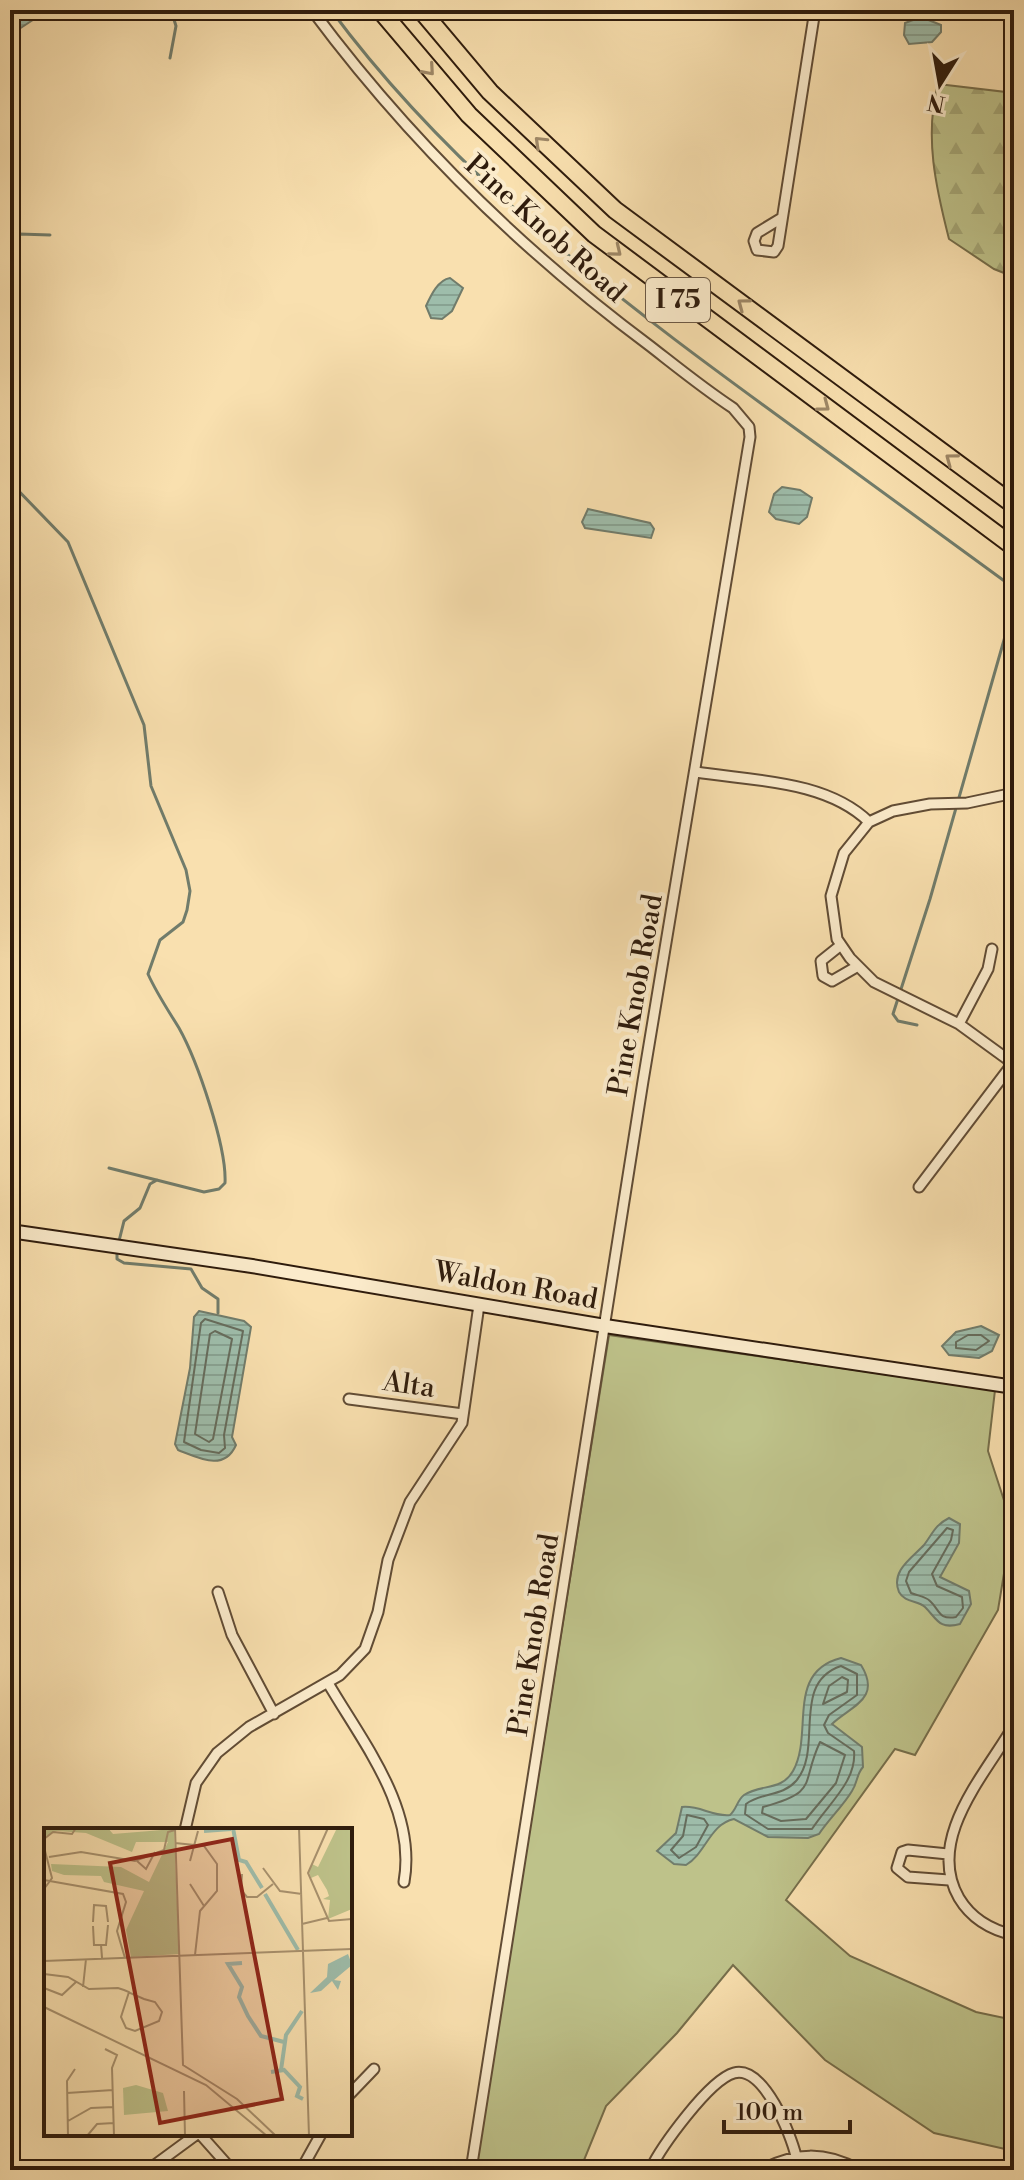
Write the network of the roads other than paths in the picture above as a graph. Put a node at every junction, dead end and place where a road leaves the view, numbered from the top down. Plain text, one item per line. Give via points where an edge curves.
1 (312, 10) edge
2 (380, 10) edge
3 (421, 10) edge
4 (815, 10) edge
5 (780, 219) dead end
6 (1014, 505) edge
7 (1014, 547) edge
8 (696, 772) junction
9 (1014, 793) edge
10 (869, 822) junction
11 (841, 945) junction
12 (992, 949) dead end
13 (858, 966) junction
14 (959, 1024) junction
15 (1013, 1063) edge
16 (919, 1187) dead end
17 (10, 1231) edge
18 (479, 1305) junction
19 (605, 1326) junction
20 (1014, 1387) edge
21 (349, 1399) dead end
22 (463, 1414) junction
23 (218, 1592) dead end
24 (328, 1683) junction
25 (274, 1714) junction
26 (1014, 1725) edge
27 (185, 1828) edge
28 (948, 1854) junction
29 (949, 1880) junction
30 (404, 1882) dead end
31 (1014, 1935) edge
32 (374, 2069) dead end
33 (352, 2092) edge
34 (195, 2136) edge
35 (200, 2136) edge
36 (320, 2136) edge
37 (796, 2156) junction
38 (148, 2170) edge
39 (232, 2170) edge
40 (301, 2170) edge
41 (471, 2170) edge
42 (650, 2170) edge
43 (761, 2170) edge
44 (859, 2170) edge

1 - 8 street, Pine Knob Road via 360,75 485,208 596,306 733,408 749,427
2 -> 7 highway, I 75 via 469,115 594,234
6 -> 3 highway, I 75 via 615,210 490,92
4 - 5 street
8 - 10 street via 825,793 846,802
8 - 19 street, Pine Knob Road
9 - 10 street via 893,811
10 - 11 street via 844,853 836,874 831,896
11 - 13 street
11 - 13 street via 821,961 823,976 841,979
12 - 14 street via 988,969
13 - 14 street via 874,982
14 - 15 street
15 - 16 street
17 - 18 street, Waldon Road
18 - 19 street, Waldon Road
18 - 22 street
19 - 20 street, Waldon Road
19 - 41 street, Pine Knob Road
21 - 22 street, Alta
22 - 24 street via 410,1502 388,1560 372,1635 358,1658
23 - 25 street via 232,1635
24 - 25 street
24 - 30 street via 400,1814 408,1857
25 - 27 street via 231,1740 205,1767
26 - 28 street via 958,1820
28 - 29 street
28 - 29 street via 908,1850 902,1852 897,1868 908,1877
29 - 31 street via 965,1908 984,1924
32 - 33 street
34 - 38 street
35 - 39 street
36 - 40 street
37 - 42 street via 779,2107 747,2074 735,2073 721,2080 679,2124
37 - 43 street
37 - 44 street via 835,2158

